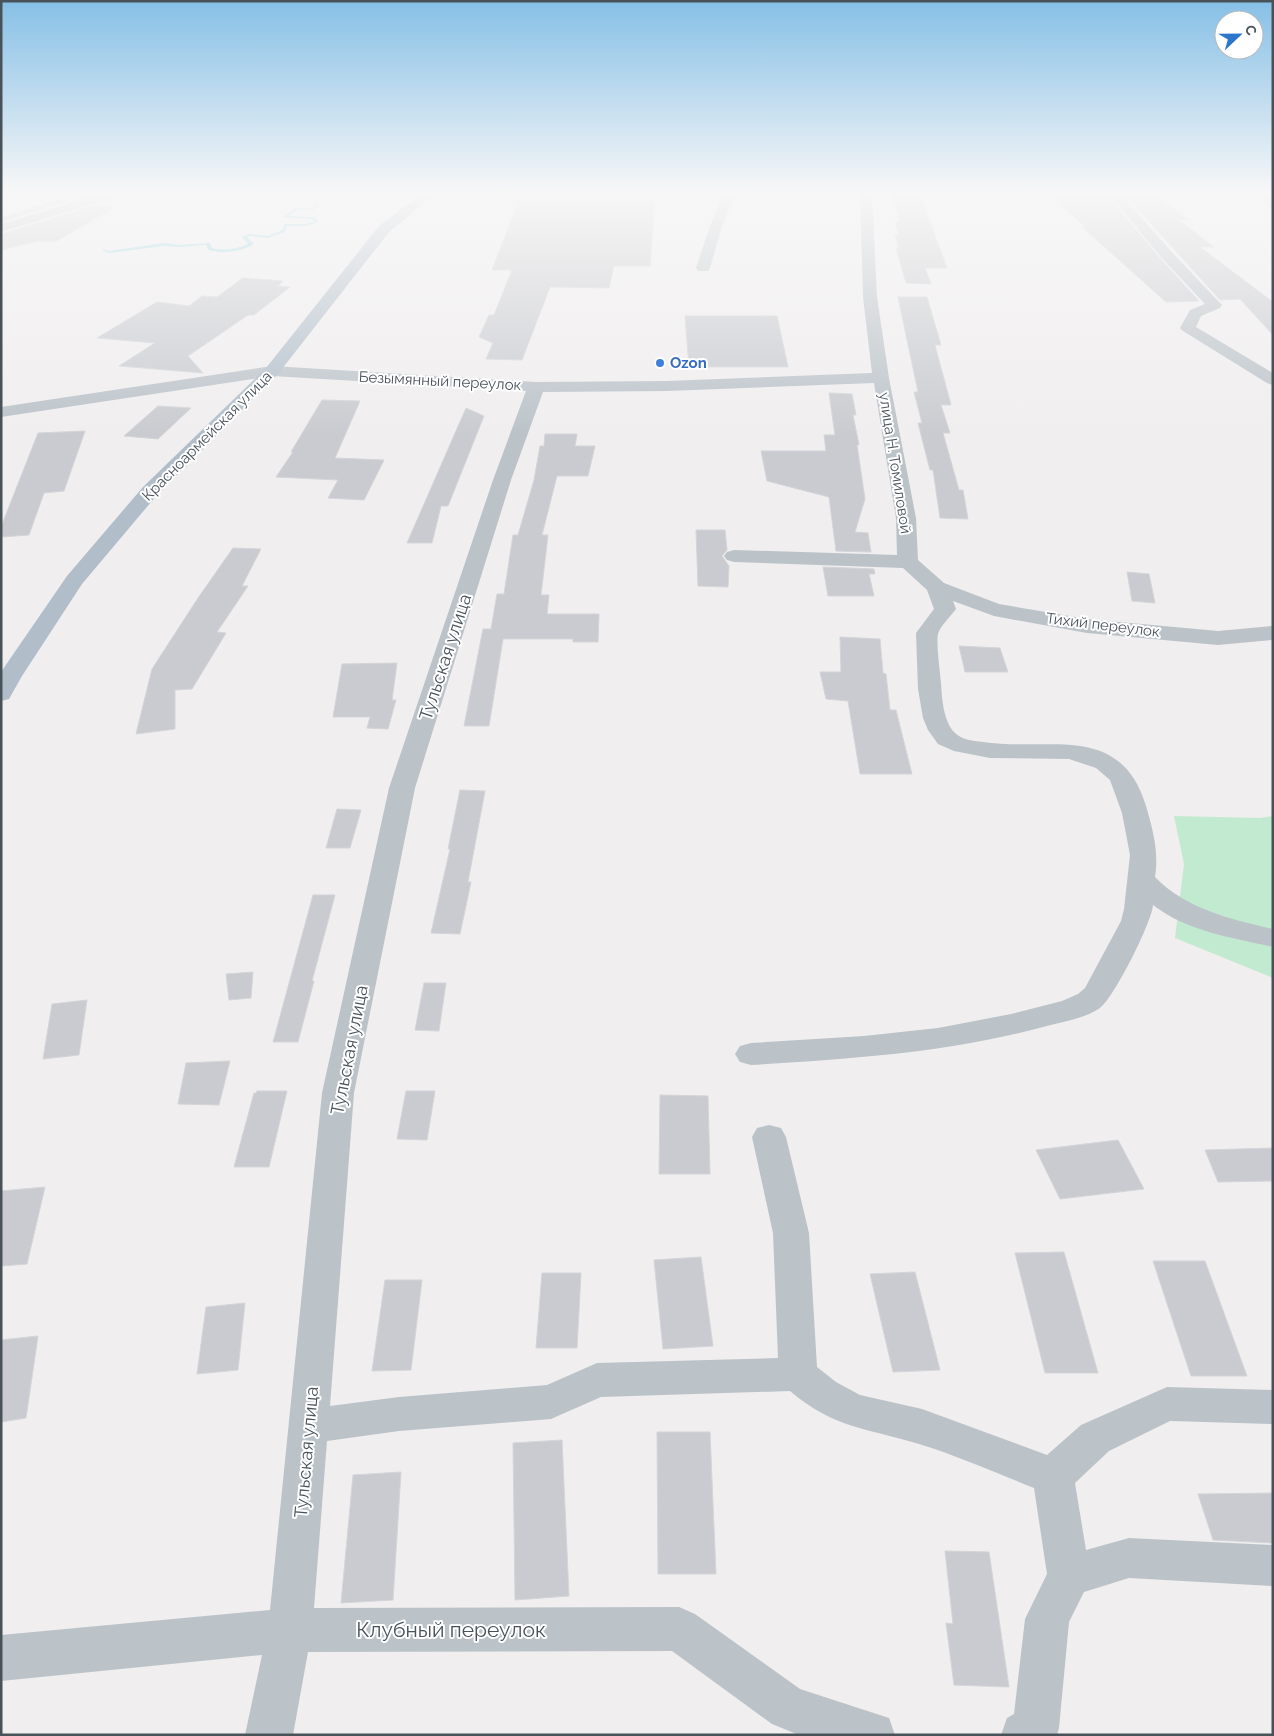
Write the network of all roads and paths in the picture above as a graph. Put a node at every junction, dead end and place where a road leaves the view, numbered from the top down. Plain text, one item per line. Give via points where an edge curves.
1 (348, 274) edge
2 (869, 274) edge
3 (1185, 274) edge
4 (272, 371) junction
5 (881, 378) junction
6 (1273, 380) edge
7 (536, 386) junction
8 (1, 412) edge
9 (734, 556) dead end
10 (908, 562) junction
11 (937, 587) junction
12 (1273, 633) edge
13 (1, 694) edge
14 (1141, 878) junction
15 (1273, 938) edge
16 (751, 1054) dead end
17 (769, 1137) dead end
18 (798, 1374) junction
19 (1273, 1406) edge
20 (309, 1426) junction
21 (1053, 1476) junction
22 (1273, 1566) edge
23 (1069, 1576) junction
24 (290, 1630) junction
25 (1, 1658) edge
26 (1034, 1732) edge
27 (269, 1735) edge
28 (872, 1735) edge

1 - 4 main road, Красноармейская улица
2 - 5 street, улица Н. Томиловой
3 - 6 street via 1214,305 1195,313 1188,328
4 - 7 street, Безымянный переулок
4 - 8 street, Безымянный переулок
4 - 13 main road, Красноармейская улица via 150,491 74,580
5 - 7 street, Безымянный переулок via 668,386
5 - 10 street, улица Н. Томиловой via 906,518
7 - 20 street, Тульская улица via 502,480 402,788 338,1094
9 - 10 street
10 - 11 street
11 - 12 street, Тихий переулок via 994,610 1087,626 1218,638
11 - 14 street via 946,610 927,633 932,710 938,728 947,739 960,745 992,752 1061,750 1096,758 1110,767 1128,787 1144,856
14 - 15 street via 1152,892 1183,912
14 - 16 street via 1137,918 1094,998 1078,1006 978,1034 890,1046
17 - 18 street via 790,1233
18 - 20 street via 597,1380 551,1402 399,1414
18 - 21 street via 822,1394 852,1410 922,1427
19 - 21 street via 1167,1404 1095,1438
20 - 24 street, Тульская улица
21 - 23 street
22 - 23 street via 1129,1558
23 - 26 street via 1047,1619
24 - 25 street, Клубный переулок
24 - 27 street, Тульская улица
24 - 28 street, Клубный переулок via 679,1629 788,1708

